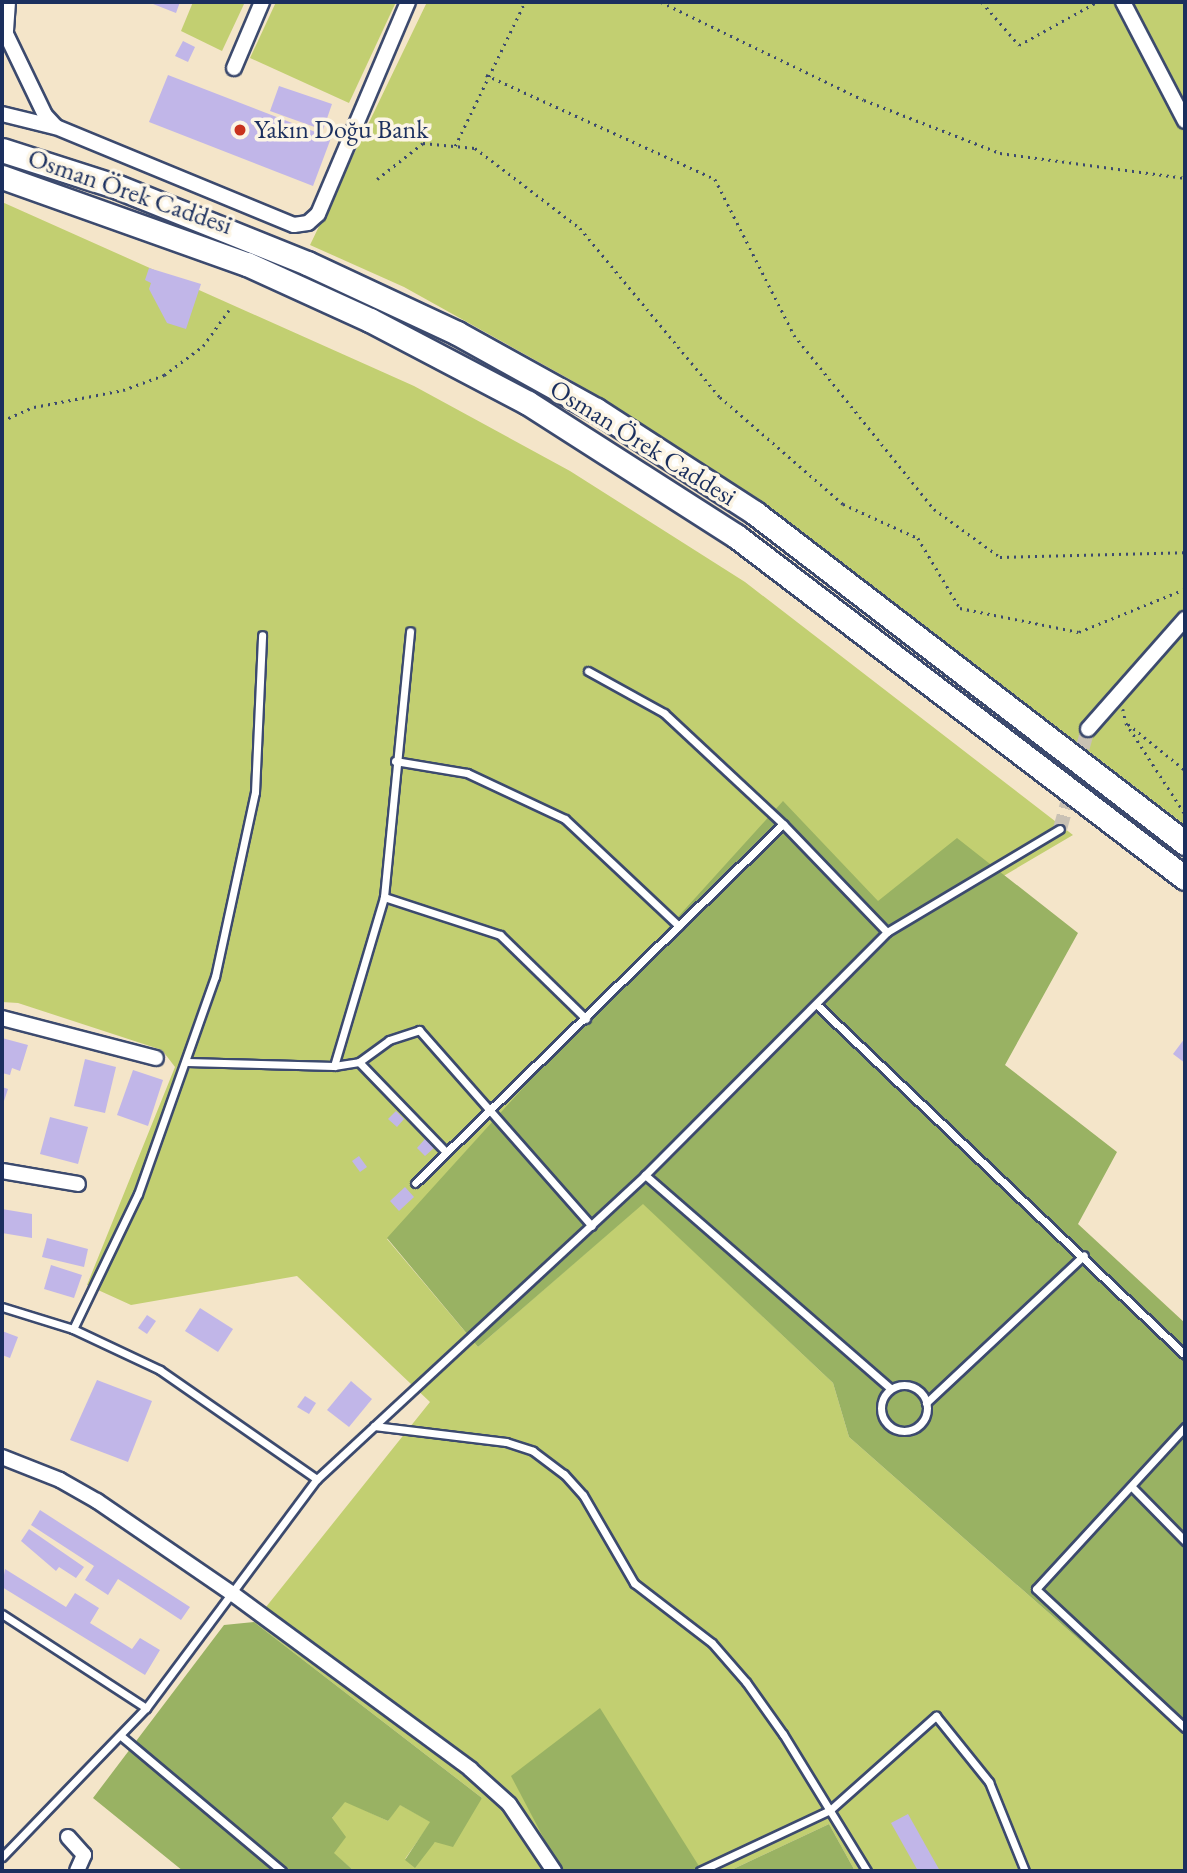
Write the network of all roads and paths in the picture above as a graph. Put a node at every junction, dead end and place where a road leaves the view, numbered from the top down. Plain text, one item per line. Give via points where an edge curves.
1 (8, 2) edge
2 (262, 2) edge
3 (408, 2) edge
4 (525, 2) edge
5 (661, 2) edge
6 (982, 2) edge
7 (1097, 2) edge
8 (1123, 2) edge
9 (234, 68) dead end
10 (486, 75) junction
11 (2, 114) edge
12 (1185, 121) edge
13 (56, 127) junction
14 (455, 146) junction
15 (2, 150) edge
16 (2, 177) edge
17 (1185, 178) edge
18 (377, 179) dead end
19 (229, 310) dead end
20 (2, 421) edge
21 (1185, 552) edge
22 (1185, 589) edge
23 (1185, 619) edge
24 (410, 631) dead end
25 (262, 635) dead end
26 (588, 671) dead end
27 (1121, 695) junction
28 (1126, 723) junction
29 (1088, 729) tunnel mouth
30 (395, 761) junction
31 (1185, 770) edge
32 (1185, 814) edge
33 (783, 824) junction
34 (1059, 829) tunnel mouth
35 (1185, 843) edge
36 (1185, 878) edge
37 (384, 897) junction
38 (680, 926) junction
39 (887, 932) junction
40 (818, 1006) junction
41 (2, 1017) edge
42 (586, 1020) junction
43 (156, 1058) dead end
44 (187, 1062) junction
45 (359, 1062) junction
46 (334, 1066) junction
47 (490, 1110) junction
48 (446, 1152) junction
49 (2, 1171) edge
50 (645, 1175) junction
51 (415, 1183) dead end
52 (78, 1184) dead end
53 (592, 1226) junction
54 (1084, 1255) junction
55 (2, 1307) edge
56 (73, 1329) junction
57 (1185, 1355) edge
58 (890, 1388) junction
59 (926, 1403) junction
60 (374, 1426) junction
61 (1185, 1427) edge
62 (2, 1457) edge
63 (317, 1479) junction
64 (1132, 1487) junction
65 (1185, 1541) edge
66 (233, 1594) junction
67 (2, 1614) edge
68 (146, 1708) junction
69 (1185, 1728) edge
70 (121, 1736) junction
71 (830, 1810) junction
72 (68, 1837) dead end
73 (2, 1857) edge
74 (718, 1863) junction
75 (77, 1871) edge
76 (282, 1871) edge
77 (554, 1871) edge
78 (700, 1871) edge
79 (722, 1871) edge
80 (867, 1871) edge
81 (1025, 1871) edge

1 - 13 street via 6,34 45,115
2 - 9 street
3 - 13 street via 318,214 307,223 294,225
4 - 10 path
5 - 17 path via 864,100 1000,153
6 - 7 path via 1019,45
8 - 12 street
10 - 14 path
10 - 21 path via 715,179 794,335 934,509 1000,557
11 - 13 street
14 - 18 path via 423,143
14 - 22 path via 475,148 580,228 720,397 843,504 918,538 960,608 1079,632
15 - 35 main road, Osman Örek Caddesi via 118,187 307,263 457,333 596,410 755,513
16 - 36 main road, Osman Örek Caddesi via 106,210 247,264 370,320 528,403 736,536
19 - 20 path via 202,346 164,375 122,390 34,407
23 - 27 street
24 - 30 lane
25 - 44 lane via 255,792 215,976
26 - 33 lane via 664,713
27 - 28 path
27 - 29 street
28 - 31 path
28 - 32 path
30 - 37 lane
30 - 38 lane via 467,773 565,819
33 - 38 lane
33 - 39 lane
34 - 39 lane
37 - 42 lane via 500,935
37 - 46 lane
38 - 42 lane
39 - 40 lane
40 - 50 lane
40 - 54 lane
41 - 43 street
42 - 47 lane
44 - 46 lane
44 - 56 lane via 138,1194
45 - 46 lane
45 - 47 lane via 389,1040 419,1030
45 - 48 lane
47 - 48 lane
47 - 53 lane
48 - 51 lane
49 - 52 street
50 - 53 lane
50 - 58 lane
53 - 60 lane
54 - 57 lane
54 - 59 lane
55 - 56 lane
56 - 63 lane via 160,1370
58 - 59 lane via 912,1386
58 - 59 lane via 880,1408 886,1422 899,1430 920,1424
60 - 63 lane
60 - 71 lane via 506,1442 533,1451 564,1474 583,1495 634,1583 712,1643 746,1682
61 - 64 lane
62 - 66 street via 60,1480
63 - 66 lane
64 - 65 lane
64 - 69 lane via 1035,1589
66 - 68 lane
66 - 77 street via 491,1786 526,1825
67 - 68 lane
68 - 70 lane
70 - 73 lane
70 - 76 lane
71 - 74 lane
71 - 80 lane
71 - 81 lane via 936,1716 989,1782
72 - 75 street via 83,1855
74 - 78 lane
74 - 79 lane

